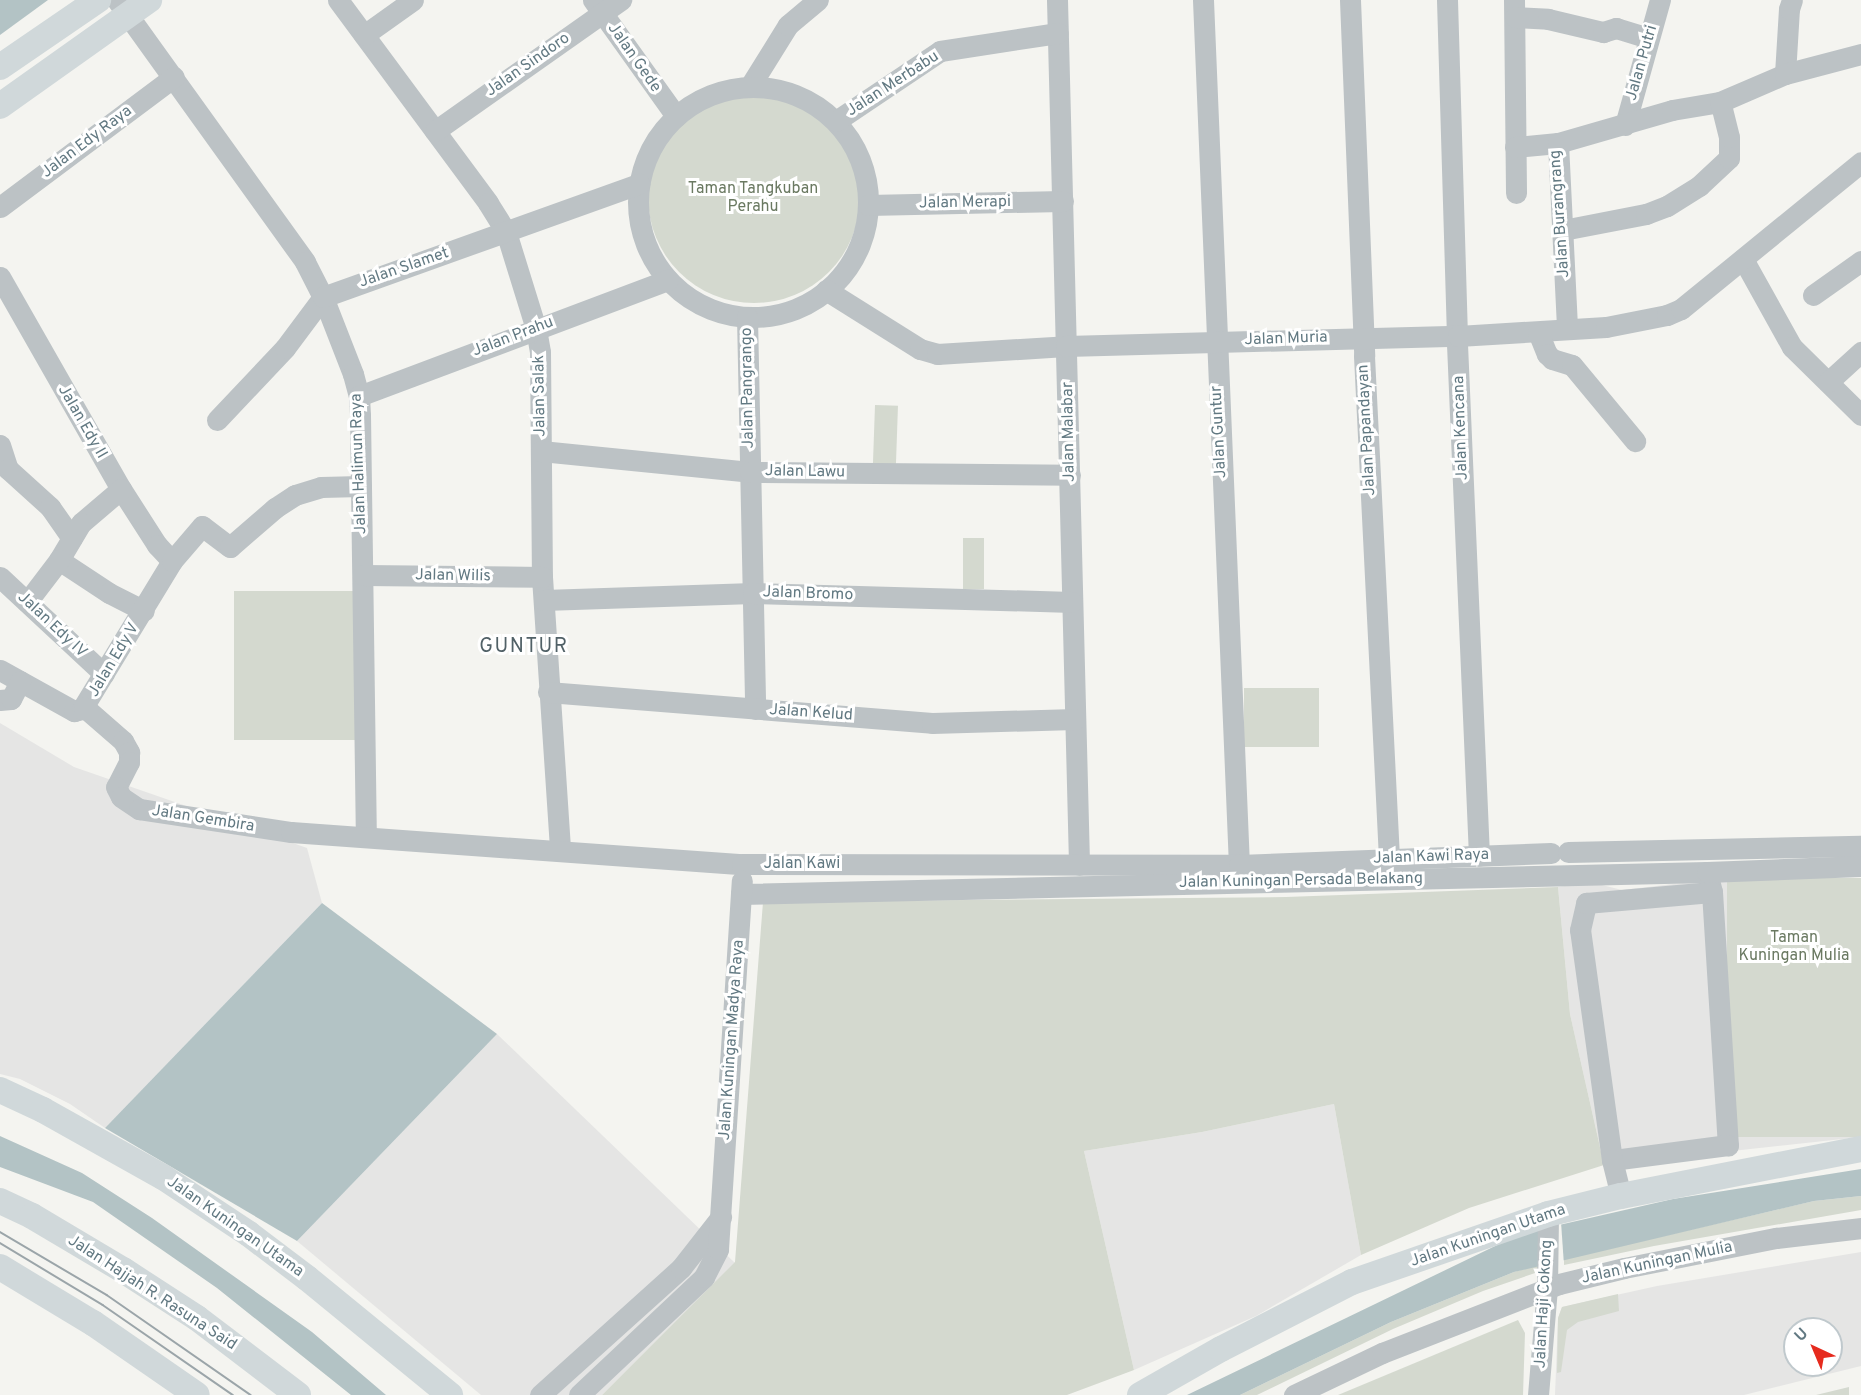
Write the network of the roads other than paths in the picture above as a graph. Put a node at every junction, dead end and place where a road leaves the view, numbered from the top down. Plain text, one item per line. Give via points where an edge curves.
1 (98, 0) edge
2 (149, 0) edge
3 (338, 0) edge
4 (414, 0) edge
5 (621, 0) edge
6 (818, 0) edge
7 (1057, 0) edge
8 (1203, 0) edge
9 (1350, 0) edge
10 (1447, 0) edge
11 (1660, 0) edge
12 (1792, 0) edge
13 (598, 7) edge
14 (123, 8) edge
15 (1515, 9) edge
16 (1058, 33) junction
17 (364, 35) junction
18 (1649, 38) junction
19 (1861, 54) edge
20 (0, 67) edge
21 (1785, 74) junction
22 (174, 77) junction
23 (750, 86) junction
24 (1720, 102) junction
25 (0, 106) edge
26 (676, 116) junction
27 (836, 121) junction
28 (1625, 125) junction
29 (435, 131) junction
30 (1558, 143) junction
31 (1515, 147) junction
32 (1861, 162) edge
33 (639, 184) junction
34 (1516, 193) dead end
35 (1063, 201) junction
36 (868, 205) junction
37 (0, 207) edge
38 (1563, 230) junction
39 (506, 232) junction
40 (1743, 259) junction
41 (1859, 267) edge
42 (0, 278) edge
43 (668, 280) junction
44 (826, 290) junction
45 (1813, 295) dead end
46 (323, 297) junction
47 (747, 317) junction
48 (1566, 328) junction
49 (536, 329) junction
50 (1538, 332) junction
51 (1363, 336) junction
52 (1458, 336) junction
53 (1215, 342) junction
54 (1066, 346) junction
55 (1861, 352) edge
56 (1828, 382) junction
57 (359, 396) junction
58 (1861, 415) edge
59 (217, 420) dead end
60 (1635, 441) dead end
61 (0, 445) edge
62 (541, 451) junction
63 (750, 472) junction
64 (4, 475) edge
65 (1070, 475) junction
66 (361, 486) junction
67 (121, 489) junction
68 (72, 538) junction
69 (59, 560) junction
70 (172, 561) junction
71 (363, 575) junction
72 (0, 577) edge
73 (542, 577) junction
74 (753, 593) junction
75 (544, 600) junction
76 (27, 602) junction
77 (1072, 602) junction
78 (144, 611) junction
79 (0, 670) edge
80 (104, 674) junction
81 (20, 681) junction
82 (548, 692) junction
83 (0, 700) edge
84 (84, 707) junction
85 (755, 710) junction
86 (1068, 718) junction
87 (366, 837) junction
88 (1861, 846) edge
89 (560, 850) junction
90 (1479, 856) junction
91 (1389, 859) junction
92 (742, 864) junction
93 (1079, 865) junction
94 (1239, 865) junction
95 (1861, 866) edge
96 (1622, 874) junction
97 (1591, 875) junction
98 (1709, 882) junction
99 (741, 894) junction
100 (1622, 900) junction
101 (1586, 903) junction
102 (0, 1090) edge
103 (0, 1107) edge
104 (40, 1116) junction
105 (1728, 1145) junction
106 (1861, 1149) edge
107 (1612, 1160) junction
108 (1730, 1174) junction
109 (1621, 1196) junction
110 (0, 1201) edge
111 (722, 1217) junction
112 (1548, 1219) junction
113 (1861, 1228) edge
114 (0, 1267) edge
115 (1547, 1279) junction
116 (197, 1395) edge
117 (298, 1395) edge
118 (424, 1395) edge
119 (450, 1395) edge
120 (540, 1395) edge
121 (579, 1395) edge
122 (1140, 1395) edge
123 (1294, 1395) edge
124 (1538, 1395) edge

1 - 20 main road
2 - 14 main road
3 - 17 street, Jalan Salak
4 - 17 street
5 - 13 street, Jalan Sindoro
6 - 23 street via 788,25
7 - 16 street, Jalan Malabar
8 - 53 street, Jalan Guntur
9 - 51 street, Jalan Papandayan
10 - 52 street, Jalan Kencana
11 - 18 street, Jalan Putri
12 - 21 street
13 - 26 street, Jalan Gede
13 - 29 street, Jalan Sindoro
14 - 22 street, Jalan Halimun Raya
14 - 25 main road
15 - 18 street via 1603,33 1616,28
15 - 31 street
16 - 27 street, Jalan Merbabu via 940,51
16 - 35 street, Jalan Malabar
17 - 29 street, Jalan Salak
18 - 28 street, Jalan Putri
19 - 21 street, Jalan Putri
21 - 24 street, Jalan Putri
22 - 37 street, Jalan Edy Raya
22 - 46 street, Jalan Halimun Raya via 305,262
23 - 26 street via 710,95
23 - 27 street via 806,99
24 - 28 street, Jalan Putri via 1672,110
24 - 38 street via 1729,137 1729,158 1699,186 1646,214
26 - 33 street via 651,147
27 - 36 street via 861,162
28 - 30 street, Jalan Putri
29 - 39 street, Jalan Salak
30 - 31 street, Jalan Burangrang
30 - 38 street, Jalan Burangrang
31 - 34 street
32 - 40 street, Jalan Muria
33 - 39 street, Jalan Slamet
33 - 43 street via 642,236
35 - 36 street, Jalan Merapi
35 - 54 street, Jalan Malabar
36 - 44 street via 864,232 855,254
38 - 48 street, Jalan Burangrang
39 - 46 street, Jalan Slamet
39 - 49 street, Jalan Salak
40 - 48 street, Jalan Muria via 1681,309 1667,315 1606,327
40 - 56 street via 1792,347
41 - 45 street
42 - 67 street, Jalan Edy II
43 - 47 street via 700,304
43 - 49 street, Jalan Prahu
44 - 47 street via 783,313
44 - 54 street, Jalan Muria via 928,352
46 - 57 street, Jalan Halimun Raya
46 - 59 street via 285,348
47 - 63 street, Jalan Pangrango
48 - 50 street, Jalan Muria
49 - 57 street, Jalan Prahu
49 - 62 street, Jalan Salak via 540,352
50 - 52 street, Jalan Muria
50 - 60 street via 1547,354 1572,365
51 - 52 street, Jalan Muria
51 - 53 street, Jalan Muria
51 - 91 street, Jalan Papandayan
52 - 90 street, Jalan Kencana
53 - 54 street, Jalan Muria
53 - 94 street, Jalan Guntur
54 - 65 street, Jalan Malabar
55 - 56 street
56 - 58 street
57 - 66 street, Jalan Halimun Raya
61 - 64 street
62 - 63 street, Jalan Lawu
62 - 73 street, Jalan Salak
63 - 65 street, Jalan Lawu
63 - 74 street, Jalan Pangrango
64 - 68 street via 50,507
65 - 77 street, Jalan Malabar
66 - 70 street, Jalan Edy V via 321,488 294,495 230,547 202,526
66 - 71 street, Jalan Halimun Raya
67 - 68 street via 81,523
67 - 70 street, Jalan Edy II via 156,545
68 - 69 street
69 - 76 street
69 - 78 street
70 - 78 street, Jalan Edy V
71 - 73 street, Jalan Wilis
71 - 87 street, Jalan Halimun Raya
72 - 76 street, Jalan Edy IV
73 - 75 street, Jalan Salak
74 - 75 street, Jalan Bromo
74 - 77 street, Jalan Bromo
74 - 85 street, Jalan Pangrango
75 - 82 street, Jalan Salak
76 - 80 street, Jalan Edy IV
77 - 86 street, Jalan Malabar
78 - 80 street, Jalan Edy V
79 - 81 street, Jalan Edy V
80 - 84 street, Jalan Edy V
81 - 83 street via 11,699
81 - 84 street, Jalan Edy V via 74,711
82 - 85 street, Jalan Kelud
82 - 89 street, Jalan Salak
84 - 87 street, Jalan Gembira via 123,741 129,752 129,762 116,787 121,797 139,809 291,832
85 - 86 street, Jalan Kelud via 932,723
86 - 93 street, Jalan Malabar
87 - 89 street, Jalan Kawi
88 - 90 street, Jalan Kawi Raya
89 - 92 street, Jalan Kawi
90 - 91 street, Jalan Kawi Raya
91 - 94 street, Jalan Kawi Raya
92 - 93 street, Jalan Kawi
92 - 99 street, Jalan Kuningan Madya Raya
93 - 94 street, Jalan Kawi
95 - 98 street, Jalan Kuningan Persada Belakang
96 - 97 street, Jalan Kuningan Persada Belakang
96 - 98 street, Jalan Kuningan Persada Belakang
96 - 100 street
97 - 99 street, Jalan Kuningan Persada Belakang
97 - 101 street
98 - 100 street
98 - 105 street
99 - 111 street, Jalan Kuningan Madya Raya
100 - 101 street
101 - 107 street via 1580,930
102 - 104 main road, Jalan Kuningan Utama
103 - 104 main road, Jalan Kuningan Utama
104 - 118 main road, Jalan Kuningan Utama via 222,1232
104 - 119 main road, Jalan Kuningan Utama via 163,1177 249,1234
105 - 107 street
105 - 108 street
106 - 108 main road, Jalan Kuningan Utama
107 - 109 street
108 - 109 main road, Jalan Kuningan Utama
109 - 112 main road, Jalan Kuningan Utama
110 - 117 main road, Jalan Hajjah R. Rasuna Said via 82,1245 169,1300
111 - 120 street via 681,1268
111 - 121 street, Jalan Kuningan Madya Raya via 718,1249 704,1277
112 - 115 street, Jalan Haji Cokong
112 - 122 main road, Jalan Kuningan Utama via 1352,1282
113 - 115 street, Jalan Kuningan Mulia via 1776,1238
114 - 116 main road via 93,1323
115 - 123 street, Jalan Kuningan Mulia
115 - 124 street, Jalan Haji Cokong

